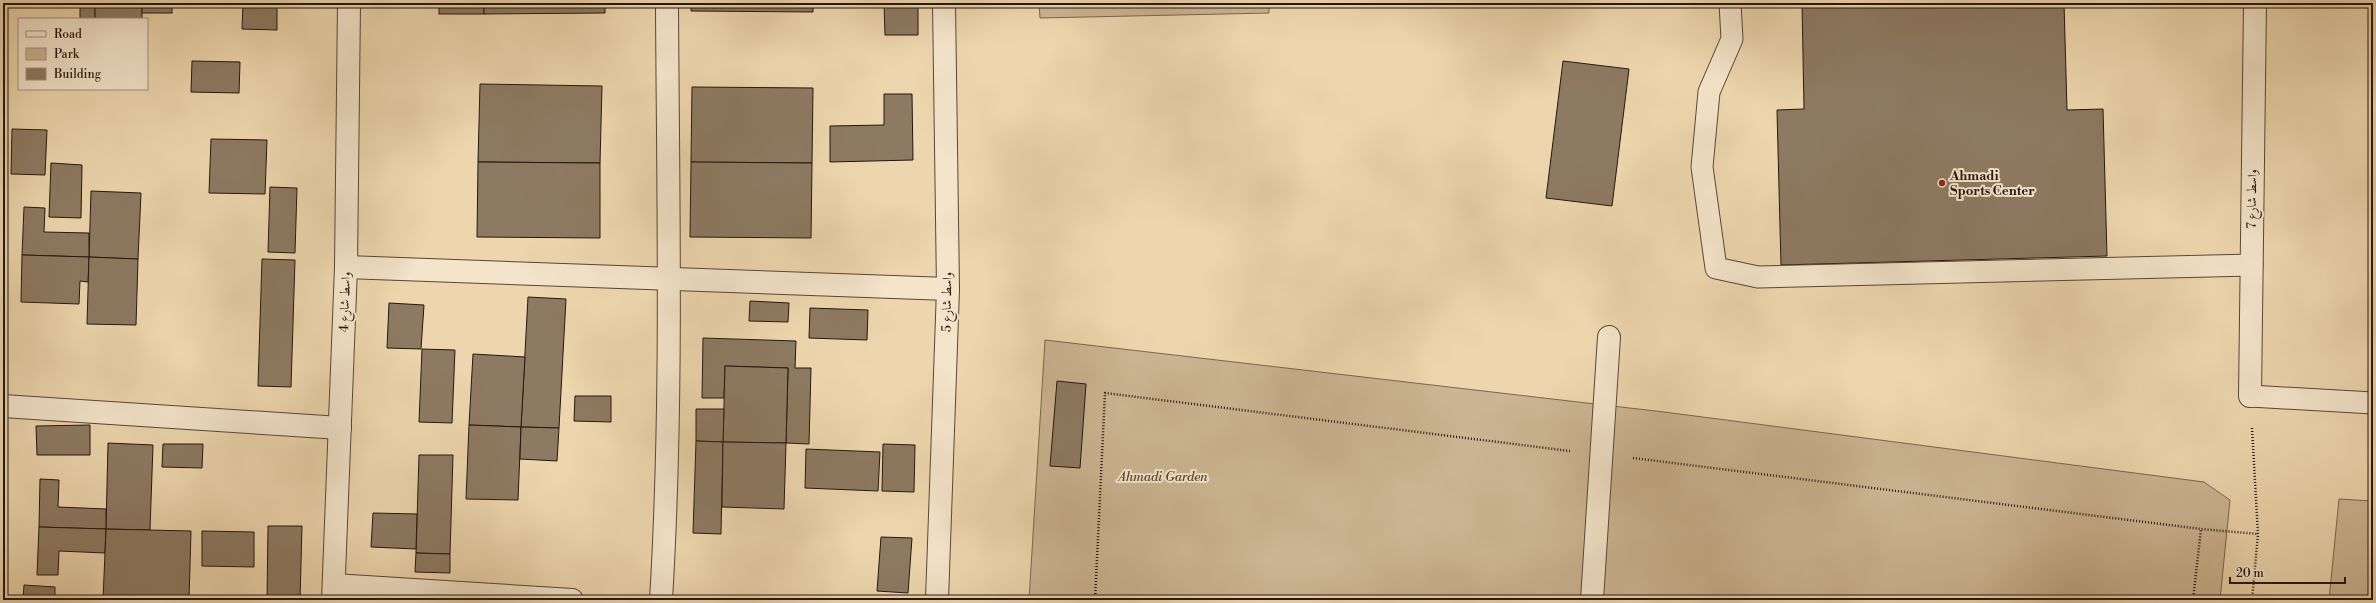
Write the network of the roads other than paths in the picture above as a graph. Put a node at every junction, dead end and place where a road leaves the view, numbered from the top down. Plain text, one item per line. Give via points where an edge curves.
1 (349, 3) edge
2 (667, 3) edge
3 (944, 3) edge
4 (1730, 3) edge
5 (2255, 3) edge
6 (2252, 266) junction
7 (346, 267) junction
8 (669, 277) junction
9 (948, 289) junction
10 (1609, 337) dead end
11 (2250, 396) joint
12 (2373, 403) edge
13 (3, 406) edge
14 (340, 428) junction
15 (333, 593) edge
16 (572, 600) edge
17 (661, 600) edge
18 (937, 600) edge
19 (1592, 600) edge

1 - 7 street, واسط شارع 4
2 - 8 street
3 - 9 street, واسط شارع 5
4 - 6 lane via 1732,39 1709,92 1702,167 1716,268 1758,277
5 - 6 street, واسط شارع 7
6 - 11 street, واسط شارع 7
7 - 8 street
7 - 14 street, واسط شارع 4
8 - 9 street
8 - 17 street via 667,504
9 - 18 street, واسط شارع 5
10 - 19 street
11 - 12 lane
13 - 14 street
14 - 15 street, واسط شارع 4
15 - 16 street

